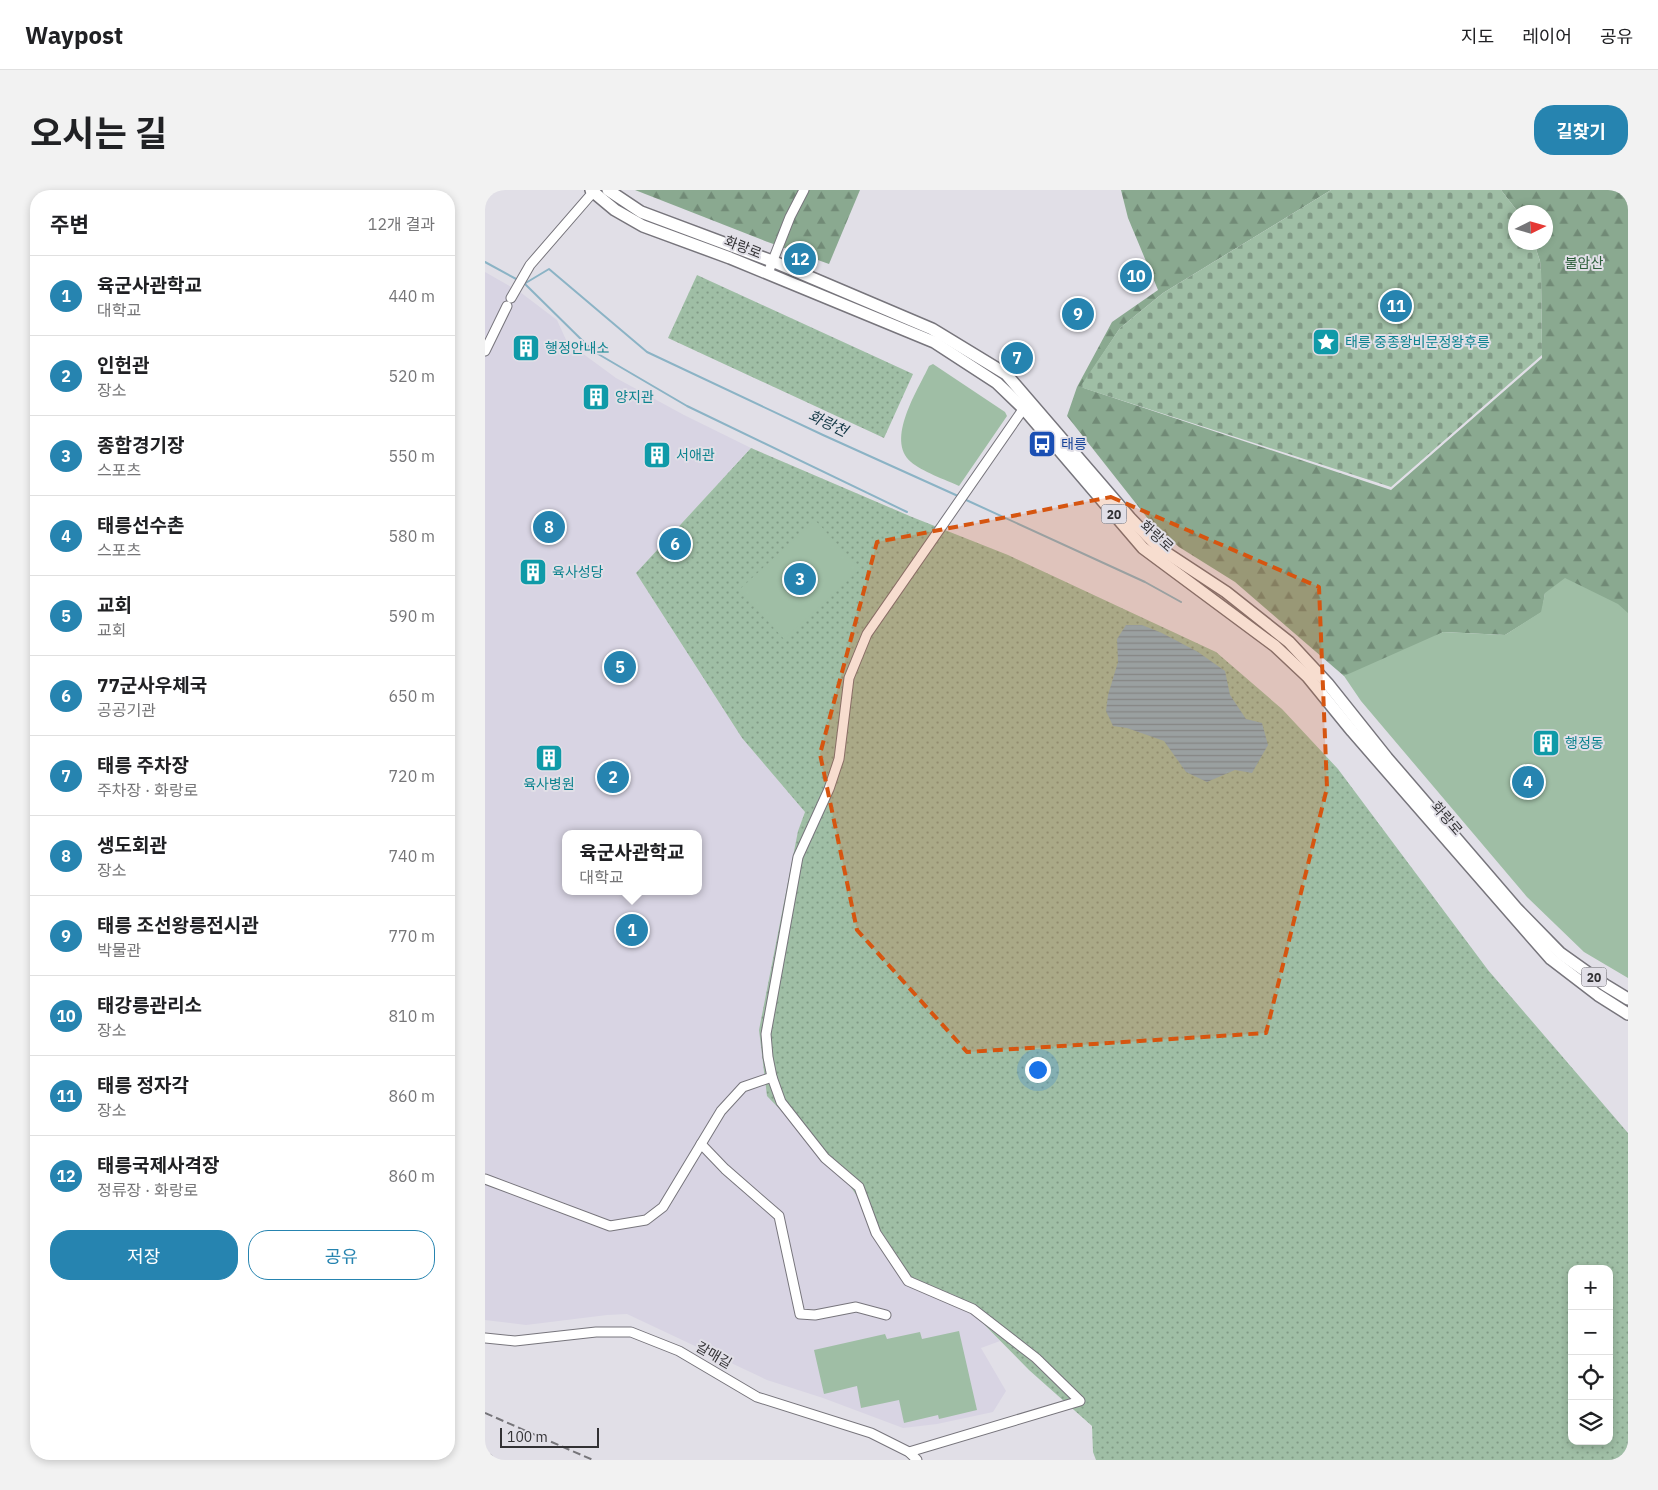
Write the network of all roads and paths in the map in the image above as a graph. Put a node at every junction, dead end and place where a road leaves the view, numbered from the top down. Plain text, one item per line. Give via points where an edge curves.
1 (608, 190) edge
2 (804, 190) edge
3 (593, 191) edge
4 (773, 261) junction
5 (768, 273) junction
6 (485, 351) edge
7 (1027, 405) junction
8 (1598, 995) junction
9 (1628, 999) edge
10 (1628, 1010) edge
11 (1628, 1014) edge
12 (772, 1077) junction
13 (701, 1144) junction
14 (485, 1178) edge
15 (886, 1315) dead end
16 (485, 1338) edge
17 (909, 1452) junction
18 (917, 1460) edge

1 - 4 main road, 화랑로 / 20 via 641,212
2 - 4 street
3 - 5 main road, 화랑로 / 20 via 615,210 643,226
3 - 6 street via 530,265
4 - 5 street
4 - 7 main road, 화랑로 / 20 via 932,329 1006,374
5 - 7 main road, 화랑로 / 20 via 934,342
7 - 8 main road, 화랑로 / 20 via 1143,548 1275,646 1308,677 1351,731 1551,959
7 - 9 main road, 화랑로 / 20 via 1159,548 1226,592 1289,642 1517,909 1560,953
7 - 12 street via 867,634 849,678 839,759 798,857 766,1034
8 - 10 main road via 1605,995
8 - 11 main road, 화랑로 / 20
12 - 13 street via 743,1087 721,1110
12 - 17 street via 781,1102 825,1158 859,1187 876,1233 908,1281 973,1309 1036,1358 1080,1401
13 - 14 street via 663,1208 646,1220 610,1226
13 - 15 street via 779,1216 800,1314 815,1315 856,1307
16 - 17 street, 갈매길 via 515,1341 596,1332 631,1332 679,1351 757,1397 871,1433
17 - 18 street, 갈매길

